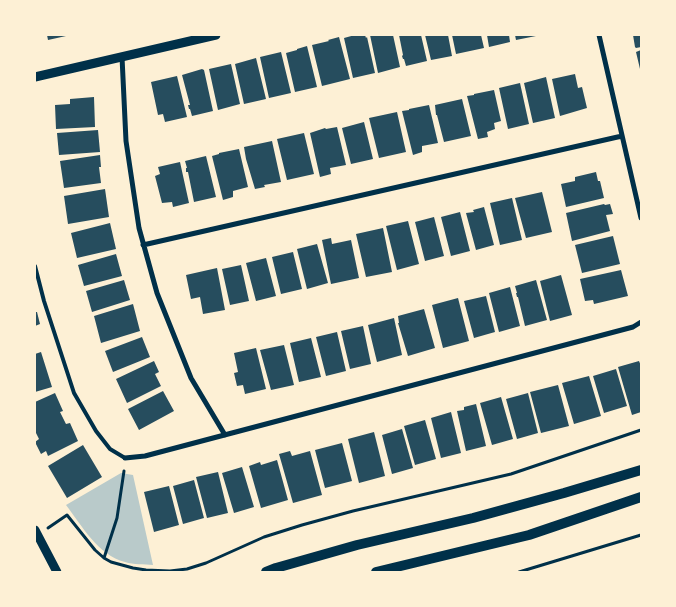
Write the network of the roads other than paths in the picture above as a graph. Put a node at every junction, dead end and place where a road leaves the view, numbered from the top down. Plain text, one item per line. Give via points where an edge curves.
1 (216, 35) edge
2 (599, 35) edge
3 (122, 57) junction
4 (35, 77) edge
5 (622, 136) junction
6 (641, 218) edge
7 (143, 245) junction
8 (35, 266) edge
9 (641, 322) edge
10 (225, 435) junction
11 (125, 458) joint
12 (641, 470) edge
13 (641, 497) edge
14 (35, 530) edge
15 (57, 572) edge
16 (266, 572) edge
17 (376, 572) edge

1 - 3 street
2 - 5 street
3 - 4 street
3 - 7 street via 126,141
5 - 6 street
5 - 7 street
7 - 10 street via 157,293 191,378
8 - 11 lane via 74,393 110,449
9 - 10 street via 633,327
10 - 11 street via 145,456
12 - 16 main road via 555,496 357,545
13 - 17 main road via 529,535
14 - 15 street

